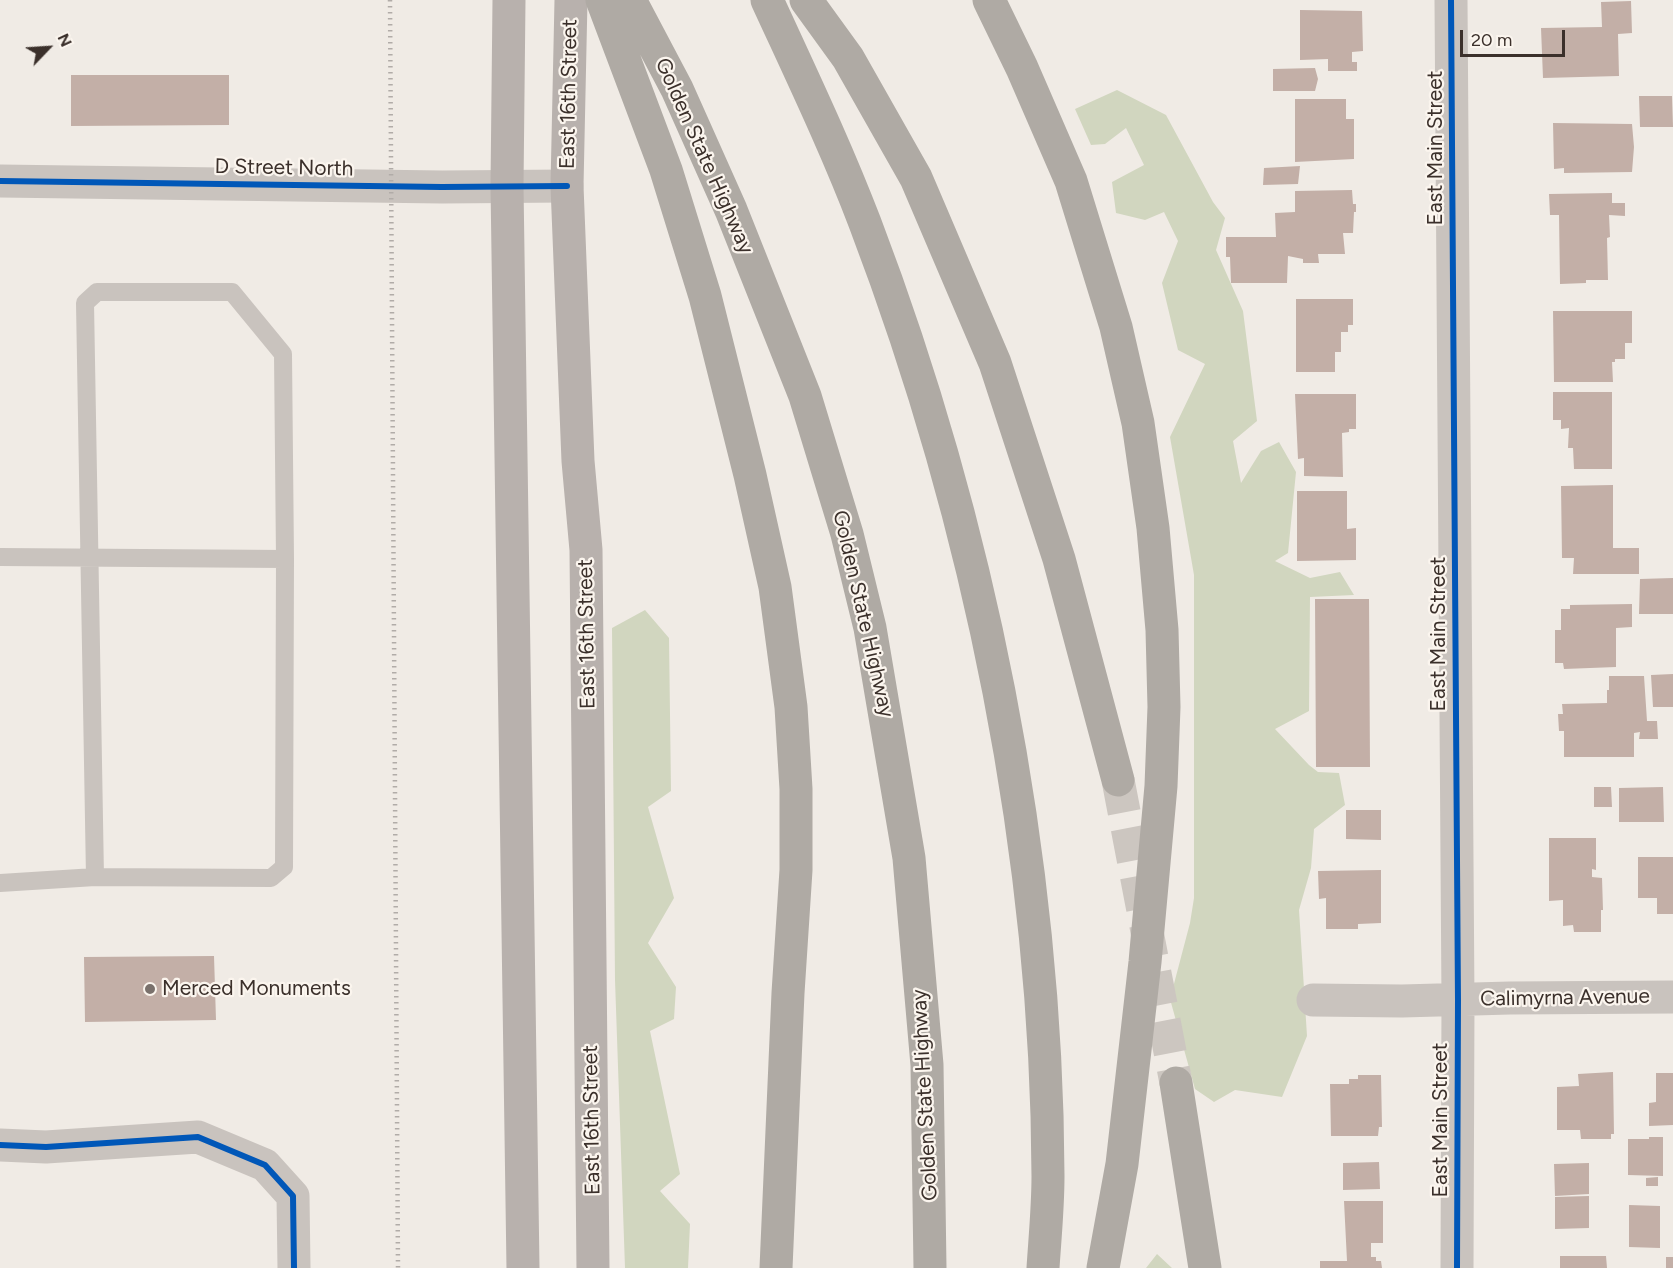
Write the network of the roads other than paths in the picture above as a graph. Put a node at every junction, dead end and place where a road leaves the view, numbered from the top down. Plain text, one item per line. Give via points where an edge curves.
1 (509, 0) edge
2 (571, 0) edge
3 (602, 0) edge
4 (630, 0) edge
5 (767, 0) edge
6 (806, 0) edge
7 (989, 0) edge
8 (1451, 0) edge
9 (0, 181) edge
10 (507, 186) junction
11 (567, 186) junction
12 (0, 557) edge
13 (88, 558) junction
14 (285, 559) junction
15 (1118, 780) tunnel mouth
16 (95, 877) junction
17 (0, 883) edge
18 (1673, 997) edge
19 (1313, 1000) dead end
20 (1458, 1000) junction
21 (1176, 1083) tunnel mouth
22 (0, 1145) edge
23 (294, 1268) edge
24 (523, 1268) edge
25 (593, 1268) edge
26 (776, 1268) edge
27 (930, 1268) edge
28 (1043, 1268) edge
29 (1103, 1268) edge
30 (1205, 1268) edge
31 (1457, 1268) edge

1 - 10 main road
2 - 11 main road, East 16th Street
3 - 26 highway via 666,170 705,296 775,587 791,707 796,789 796,870
4 - 27 highway, Golden State Highway via 677,89 731,210 804,396 848,534 870,628 909,858 927,1065
5 - 28 highway via 848,181 905,335 952,490 1002,704 1025,856 1046,1068 1048,1179
6 - 15 highway via 848,58 916,178 995,363 1059,559
7 - 29 highway via 1071,181 1099,271 1138,423 1154,540 1162,630 1161,786 1122,1164
8 - 20 street, East Main Street
9 - 10 street, D Street North
10 - 11 street, D Street North
10 - 24 main road
11 - 25 main road, East 16th Street via 578,461 586,550
12 - 13 lane
13 - 14 lane
13 - 14 lane via 86,303 97,292 232,292 283,354
13 - 16 lane
14 - 16 lane via 284,867 271,878
16 - 17 lane
18 - 20 street, Calimyrna Avenue
19 - 20 street, Calimyrna Avenue
20 - 31 street, East Main Street
21 - 30 highway
22 - 23 street via 46,1147 198,1137 265,1165 293,1196

